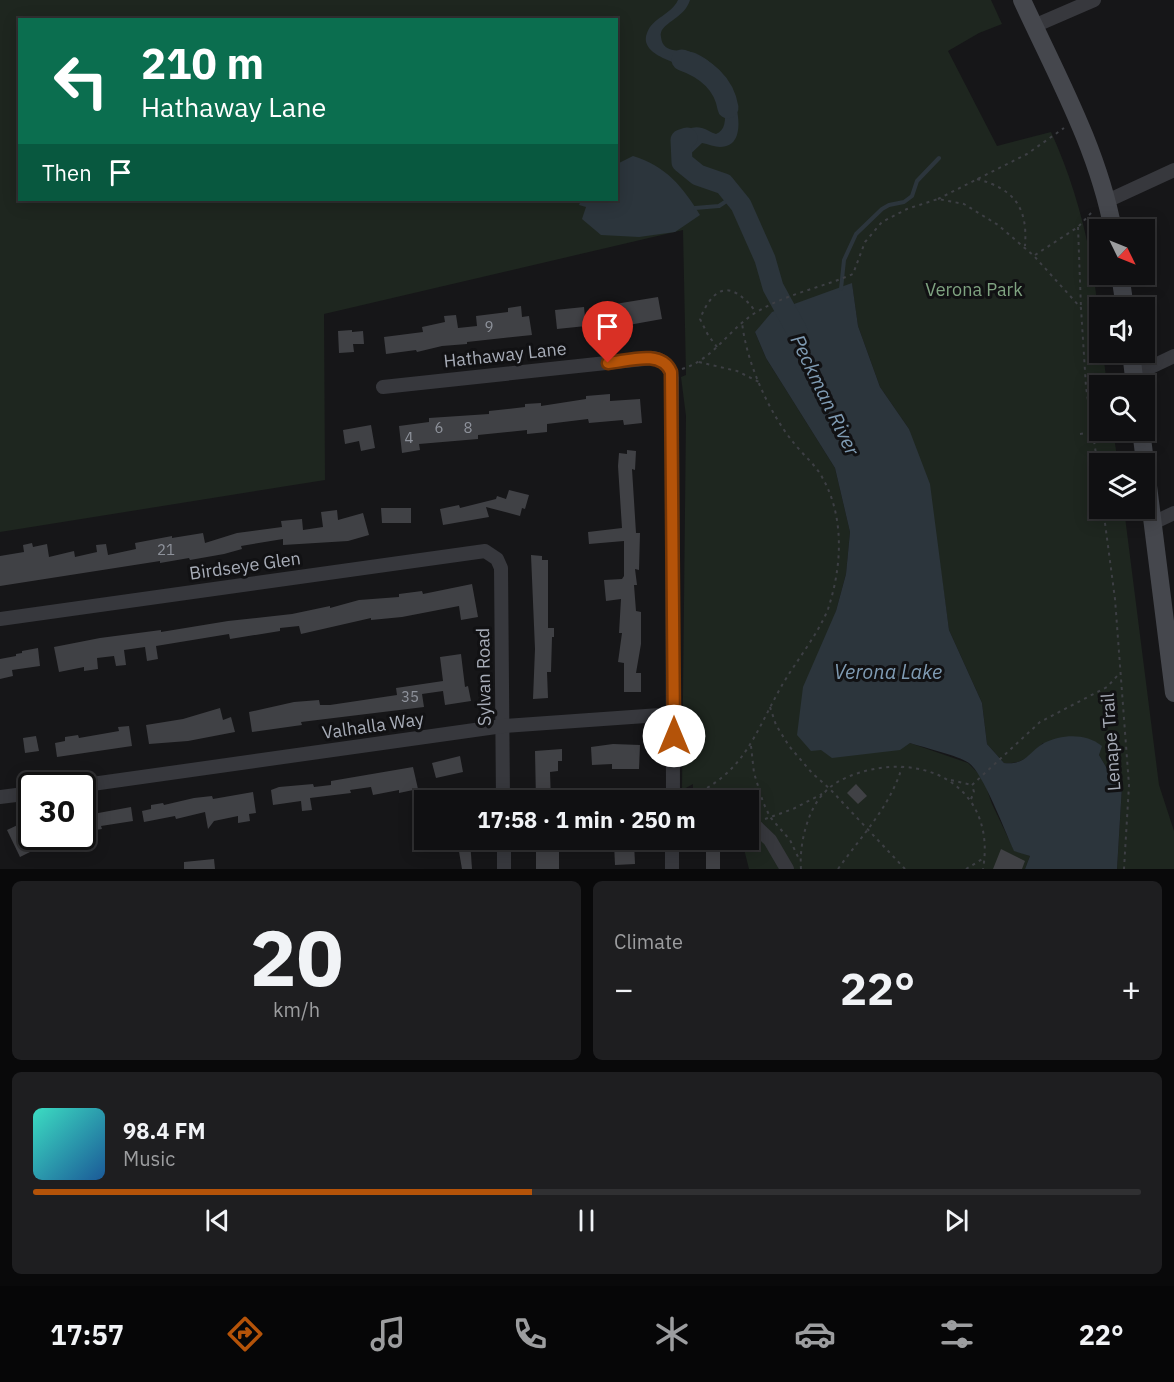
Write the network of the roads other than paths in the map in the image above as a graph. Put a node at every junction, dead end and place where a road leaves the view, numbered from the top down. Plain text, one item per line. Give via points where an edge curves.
1 (1023, 0) edge
2 (1094, 0) edge
3 (1034, 26) junction
4 (1174, 170) edge
5 (1107, 201) junction
6 (1111, 219) edge
7 (1174, 356) edge
8 (1143, 375) edge
9 (383, 387) dead end
10 (1142, 441) edge
11 (1174, 513) edge
12 (1153, 523) junction
13 (494, 555) joint
14 (0, 619) edge
15 (1173, 673) edge
16 (1174, 693) edge
17 (674, 714) junction
18 (503, 726) junction
19 (96, 783) edge
20 (503, 790) edge
21 (673, 790) edge
22 (18, 795) edge
23 (0, 797) edge
24 (759, 828) edge
25 (504, 850) edge
26 (672, 850) edge
27 (504, 869) edge
28 (672, 869) edge
29 (787, 869) edge

1 - 3 main road
2 - 3 street
3 - 5 main road via 1072,128
4 - 5 street
5 - 6 main road
7 - 8 street
9 - 17 street, Hathaway Lane via 653,358 668,368
10 - 12 main road
11 - 12 street
12 - 15 main road
13 - 14 street, Birdseye Glen via 481,550
13 - 18 street, Sylvan Road via 501,568
15 - 16 main road
17 - 18 street, Valhalla Way
17 - 21 street
18 - 19 street, Valhalla Way
18 - 20 street, Sylvan Road
22 - 23 street
24 - 29 street
25 - 27 street
26 - 28 street

